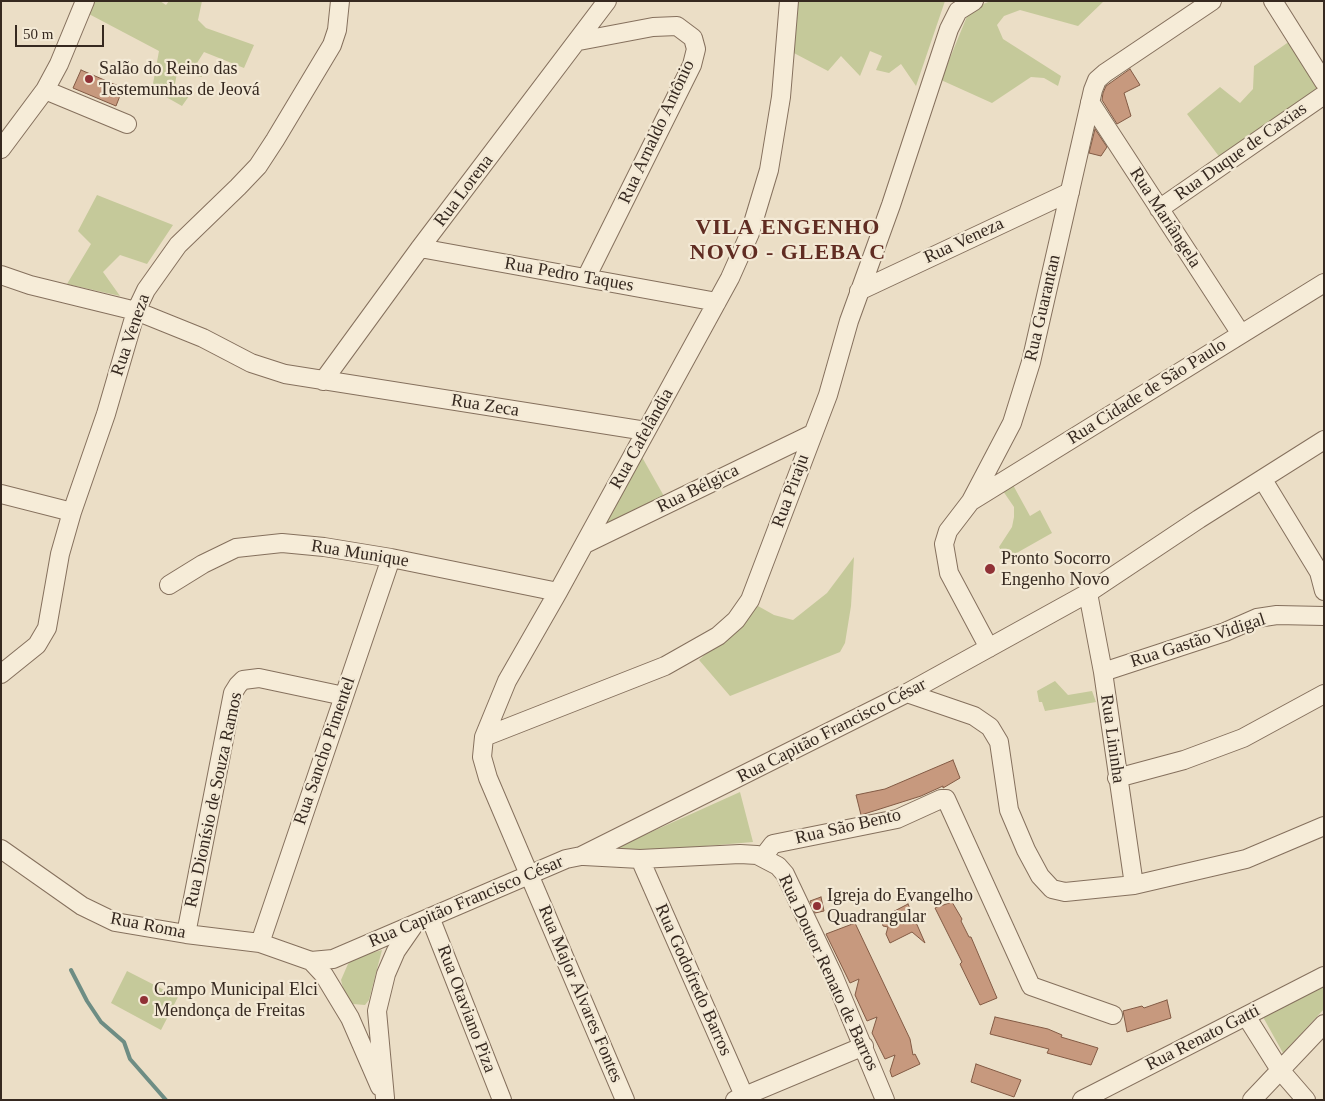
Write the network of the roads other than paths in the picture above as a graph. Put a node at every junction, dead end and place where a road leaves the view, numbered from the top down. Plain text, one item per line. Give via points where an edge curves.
1 (85, 1) edge
2 (340, 1) edge
3 (608, 1) edge
4 (790, 1) edge
5 (974, 1) edge
6 (1212, 1) edge
7 (1273, 1) edge
8 (579, 42) junction
9 (1324, 82) edge
10 (45, 90) junction
11 (1324, 95) edge
12 (1090, 102) junction
13 (127, 124) dead end
14 (2, 148) edge
15 (1070, 192) junction
16 (1159, 209) junction
17 (420, 248) junction
18 (1, 275) edge
19 (586, 278) junction
20 (1324, 283) edge
21 (859, 291) junction
22 (717, 302) junction
23 (136, 311) junction
24 (1241, 334) junction
25 (323, 381) junction
26 (646, 431) junction
27 (812, 434) junction
28 (1324, 440) edge
29 (1263, 480) junction
30 (1, 494) edge
31 (971, 501) junction
32 (72, 512) junction
33 (585, 544) junction
34 (391, 558) junction
35 (1321, 570) edge
36 (169, 585) dead end
37 (1324, 591) edge
38 (558, 592) junction
39 (1088, 593) junction
40 (1324, 616) edge
41 (989, 648) junction
42 (1103, 672) junction
43 (1, 674) edge
44 (907, 693) junction
45 (1324, 694) edge
46 (344, 696) junction
47 (484, 737) junction
48 (1117, 778) junction
49 (1324, 826) edge
50 (1, 850) edge
51 (581, 856) junction
52 (763, 857) junction
53 (640, 859) junction
54 (527, 867) junction
55 (1134, 885) junction
56 (430, 917) junction
57 (414, 925) junction
58 (186, 934) junction
59 (260, 943) junction
60 (346, 952) junction
61 (311, 961) junction
62 (1324, 976) edge
63 (336, 994) junction
64 (376, 1011) junction
65 (1113, 1015) dead end
66 (1246, 1016) junction
67 (350, 1018) junction
68 (1324, 1024) edge
69 (864, 1046) junction
70 (1280, 1070) junction
71 (742, 1098) edge
72 (884, 1098) edge
73 (385, 1099) edge
74 (502, 1100) edge
75 (625, 1100) edge
76 (902, 1100) edge
77 (1082, 1100) edge
78 (1252, 1100) edge
79 (1306, 1100) edge

1 - 10 street
2 - 23 street, Rua Veneza via 332,45 258,166 178,245 146,290
3 - 8 street, Rua Lorena
4 - 22 street, Rua Cafelândia via 781,97 769,170 750,233
5 - 21 street, Rua Piraju via 964,6 953,20
6 - 12 street, Rua Guarantan via 1105,73 1098,80
7 - 9 street
8 - 17 street, Rua Lorena
8 - 19 street, Rua Arnaldo Antônio via 672,25 686,30 696,49 692,65
10 - 13 street
10 - 14 street
11 - 16 street, Rua Duque de Caxias
12 - 15 street, Rua Guarantan
12 - 16 street, Rua Mariângela
15 - 21 street, Rua Veneza
15 - 31 street, Rua Guarantan via 1031,362 1012,423
16 - 24 street, Rua Mariângela
17 - 19 street, Rua Pedro Taques
17 - 25 street, Rua Lorena
18 - 23 street, Rua Zeca
19 - 22 street, Rua Pedro Taques
20 - 24 street, Rua Cidade de São Paulo
21 - 27 street, Rua Piraju via 828,395
22 - 26 street, Rua Cafelândia
23 - 25 street, Rua Zeca via 203,338 266,369
23 - 32 street, Rua Veneza via 106,414
24 - 31 street, Rua Cidade de São Paulo
25 - 26 street, Rua Zeca
26 - 33 street, Rua Cafelândia
27 - 33 street, Rua Bélgica
27 - 47 street, Rua Piraju via 760,577 736,620 718,636 665,666
28 - 29 street, Rua Capitão Francisco César
29 - 35 street
29 - 39 street, Rua Capitão Francisco César
30 - 32 street
31 - 41 street, Rua Guarantan via 948,531 944,544 945,559
32 - 43 street, Rua Veneza via 60,554 47,628 37,645
33 - 38 street, Rua Cafelândia
34 - 36 street, Rua Munique via 315,546 250,545 220,554
34 - 38 street, Rua Munique
34 - 46 street, Rua Sancho Pimentel
35 - 37 street
38 - 47 street, Rua Cafelândia via 507,681
39 - 41 street, Rua Capitão Francisco César
39 - 42 street, Rua Lininha
40 - 42 street, Rua Gastão Vidigal via 1256,618 1225,632
41 - 44 street, Rua Capitão Francisco César
42 - 48 street, Rua Lininha
44 - 51 street, Rua Capitão Francisco César
44 - 55 street via 974,716 990,727 999,742 1008,810 1040,876 1052,889 1064,892
45 - 48 street via 1243,738 1184,760
46 - 58 street, Rua Dionísio de Souza Ramos via 259,678 242,680 238,684 233,693
46 - 59 street, Rua Sancho Pimentel
47 - 54 street, Rua Cafelândia via 482,757 488,778
48 - 55 street, Rua Lininha
49 - 55 street via 1246,859
50 - 58 street, Rua Roma via 102,917
51 - 53 street, Rua Doutor Renato de Barros
51 - 54 street, Rua Capitão Francisco César
52 - 53 street, Rua Doutor Renato de Barros via 723,854
52 - 65 street, Rua São Bento via 773,844 897,819 946,799 1031,986
52 - 69 street, Rua Doutor Renato de Barros via 785,874
53 - 71 street, Rua Godofredo Barros
54 - 56 street, Rua Capitão Francisco César
54 - 75 street, Rua Major Alvares Fontes
56 - 57 street, Rua Capitão Francisco César
56 - 74 street, Rua Otaviano Piza
57 - 60 street, Rua Capitão Francisco César
57 - 64 street via 386,974
58 - 59 street, Rua Roma
59 - 61 street, Rua Roma
60 - 61 street, Rua Capitão Francisco César via 333,959
60 - 63 street via 336,972
61 - 63 street
62 - 66 street, Rua Renato Gatti
63 - 67 street
64 - 67 street via 366,1019
64 - 73 street
66 - 70 street
66 - 77 street, Rua Renato Gatti
67 - 73 street
68 - 70 street
69 - 71 street
69 - 72 street, Rua Doutor Renato de Barros
70 - 78 street
70 - 79 street
72 - 76 street

